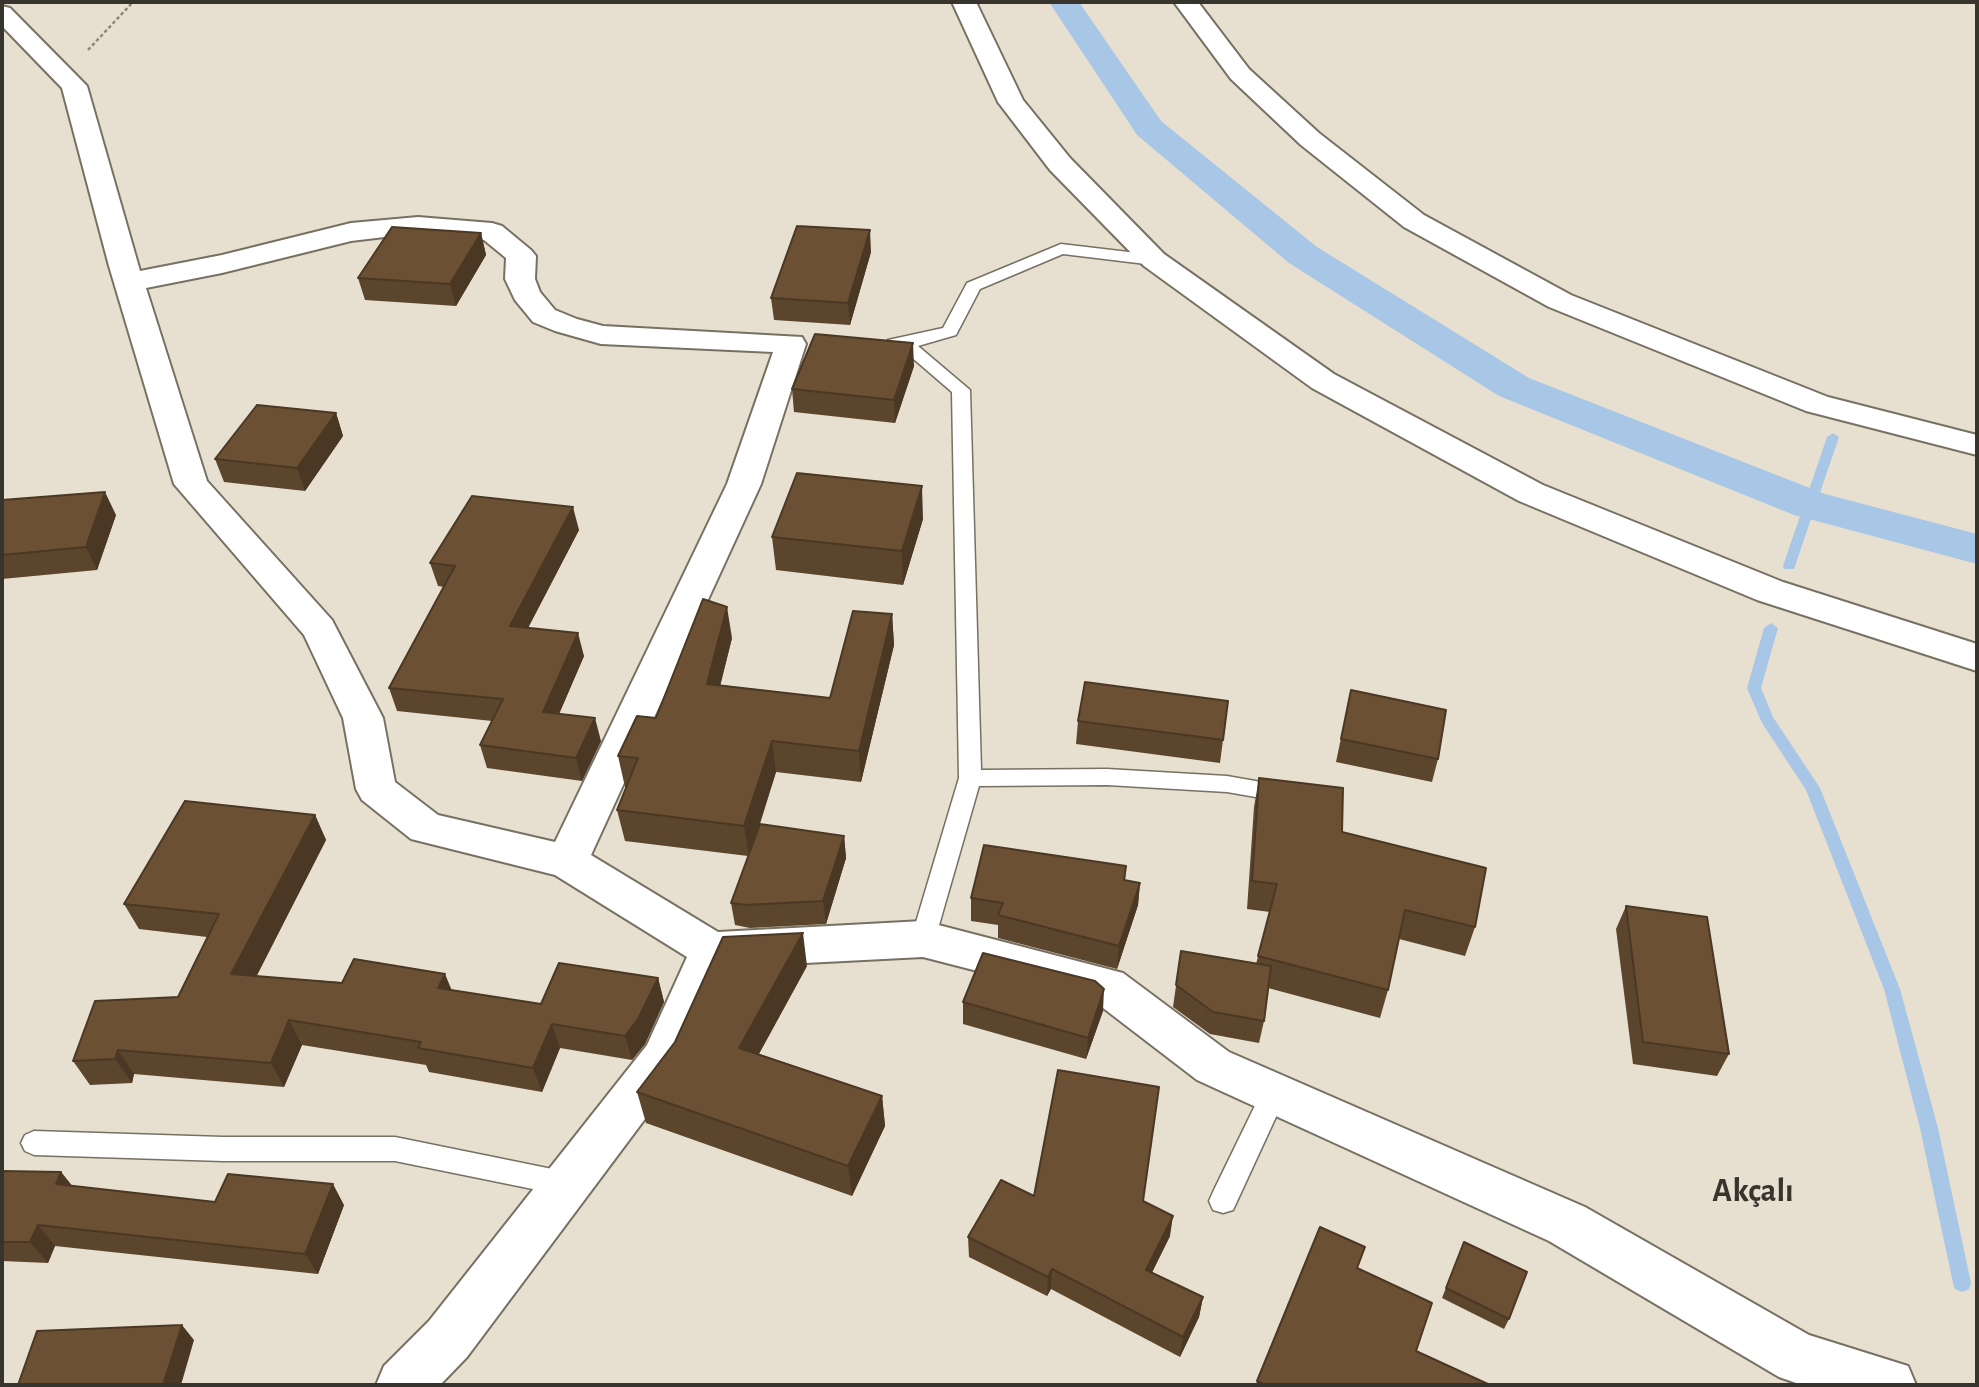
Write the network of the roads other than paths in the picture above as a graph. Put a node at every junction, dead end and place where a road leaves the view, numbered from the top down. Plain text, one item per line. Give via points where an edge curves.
1 (964, 2) edge
2 (1186, 2) edge
3 (2, 13) edge
4 (1154, 260) junction
5 (129, 282) junction
6 (880, 344) edge
7 (906, 344) junction
8 (1977, 445) edge
9 (1977, 658) edge
10 (970, 778) junction
11 (1303, 797) edge
12 (567, 861) junction
13 (923, 939) junction
14 (712, 950) junction
15 (1274, 1093) junction
16 (34, 1143) dead end
17 (567, 1184) junction
18 (1223, 1200) dead end
19 (403, 1385) edge
20 (1889, 1385) edge

1 - 4 street via 1012,102 1060,164
2 - 8 street via 1240,74 1310,139 1414,221 1560,300 1816,404
3 - 5 street via 74,86
4 - 7 lane via 1061,248 973,286 950,331
4 - 9 street via 1323,381 1531,493 1770,591
5 - 12 street via 191,484 319,629 363,718 376,789 426,828
5 - 12 street via 351,232 418,225 492,232 521,256 520,279 526,295 544,316 566,325 601,335 797,344 744,484
6 - 7 lane
7 - 10 lane via 961,390
10 - 11 lane via 1121,778 1227,784
10 - 13 lane
12 - 14 street
13 - 14 street
13 - 15 street via 1107,986 1213,1066
14 - 17 street via 664,1058
15 - 18 lane
15 - 20 street via 1567,1224 1798,1358
16 - 17 lane via 395,1149
17 - 19 street via 448,1339

